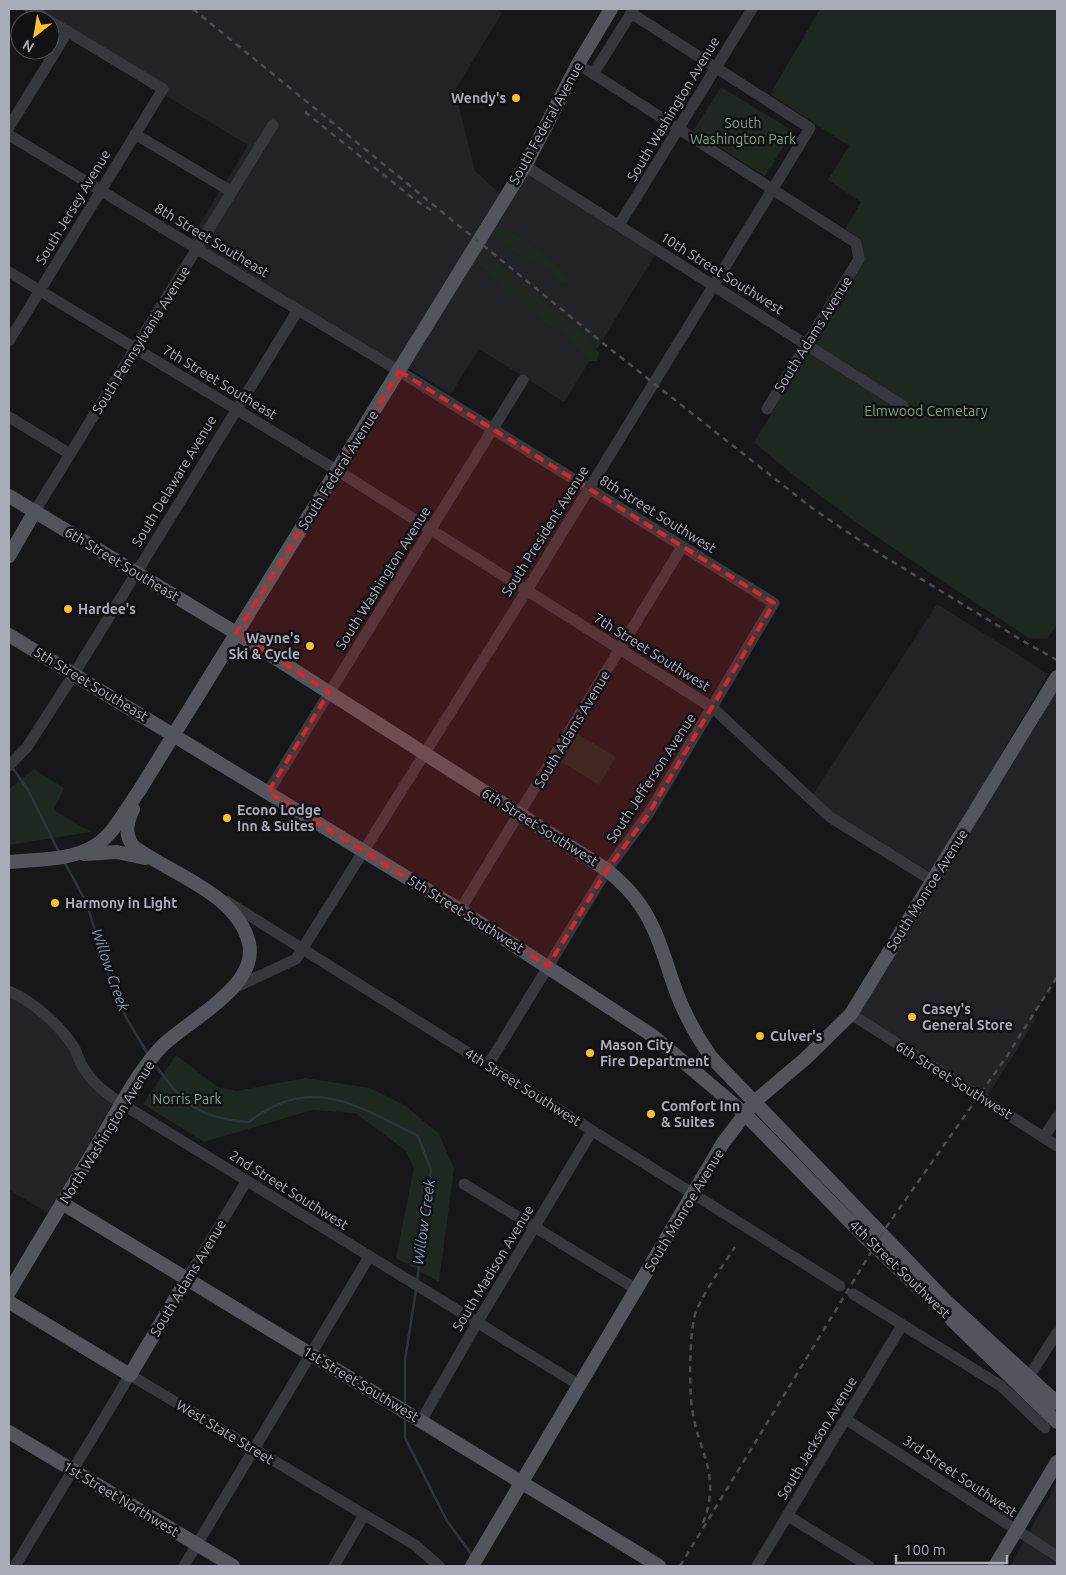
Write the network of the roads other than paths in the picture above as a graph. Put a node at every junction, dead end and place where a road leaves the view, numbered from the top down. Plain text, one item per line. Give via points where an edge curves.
1 (611, 9) edge
2 (752, 9) edge
3 (633, 11) edge
4 (60, 26) edge
5 (68, 31) junction
6 (578, 64) junction
7 (716, 67) junction
8 (593, 74) junction
9 (273, 125) dead end
10 (9, 128) edge
11 (678, 130) junction
12 (135, 134) junction
13 (9, 135) edge
14 (525, 166) junction
15 (772, 189) junction
16 (101, 190) junction
17 (232, 192) junction
18 (619, 225) junction
19 (197, 249) junction
20 (9, 272) edge
21 (713, 285) junction
22 (40, 291) junction
23 (298, 310) junction
24 (9, 341) edge
25 (807, 345) junction
26 (136, 349) junction
27 (399, 371) junction
28 (523, 380) dead end
29 (903, 406) dead end
30 (236, 409) junction
31 (767, 409) dead end
32 (9, 417) edge
33 (493, 429) junction
34 (70, 454) junction
35 (338, 471) junction
36 (589, 489) junction
37 (9, 496) edge
38 (35, 512) junction
39 (431, 529) junction
40 (682, 547) junction
41 (9, 556) edge
42 (136, 573) junction
43 (526, 590) junction
44 (774, 603) joint
45 (236, 633) junction
46 (9, 635) edge
47 (620, 649) junction
48 (74, 674) junction
49 (1057, 677) edge
50 (329, 692) junction
51 (713, 708) junction
52 (173, 733) junction
53 (424, 753) junction
54 (9, 766) edge
55 (139, 792) junction
56 (268, 792) junction
57 (520, 814) junction
58 (363, 850) junction
59 (74, 854) junction
60 (158, 861) junction
61 (9, 862) edge
62 (607, 870) junction
63 (933, 881) junction
64 (205, 889) junction
65 (460, 910) junction
66 (303, 948) junction
67 (548, 966) junction
68 (236, 987) junction
69 (9, 991) edge
70 (850, 1014) junction
71 (488, 1065) junction
72 (754, 1102) junction
73 (122, 1104) junction
74 (744, 1114) junction
75 (1057, 1116) edge
76 (592, 1131) junction
77 (1044, 1137) junction
78 (1057, 1146) edge
79 (246, 1182) junction
80 (464, 1184) dead end
81 (693, 1194) junction
82 (62, 1203) junction
83 (535, 1227) junction
84 (369, 1257) junction
85 (187, 1279) junction
86 (840, 1286) dead end
87 (636, 1289) junction
88 (9, 1292) edge
89 (852, 1294) dead end
90 (9, 1302) edge
91 (477, 1323) junction
92 (902, 1325) junction
93 (1057, 1333) edge
94 (311, 1354) junction
95 (130, 1375) junction
96 (1029, 1376) junction
97 (580, 1386) junction
98 (1057, 1403) edge
99 (420, 1420) junction
100 (847, 1420) junction
101 (1051, 1425) edge
102 (9, 1432) edge
103 (254, 1449) junction
104 (1057, 1462) edge
105 (73, 1470) junction
106 (522, 1482) junction
107 (364, 1516) junction
108 (788, 1516) junction
109 (1016, 1532) junction
110 (197, 1544) junction
111 (1057, 1556) edge
112 (14, 1565) edge
113 (184, 1566) edge
114 (233, 1566) edge
115 (334, 1566) edge
116 (439, 1566) edge
117 (472, 1566) edge
118 (659, 1566) edge
119 (757, 1566) edge
120 (869, 1566) edge
121 (995, 1566) edge

1 - 6 main road, South Federal Avenue
2 - 7 street, South Washington Avenue
3 - 7 street
3 - 8 street
4 - 5 street
5 - 10 street
5 - 12 street, South Jersey Avenue via 163,88
6 - 8 street
6 - 14 main road, South Federal Avenue
7 - 11 street, South Washington Avenue
7 - 15 street, South President Avenue via 810,128
8 - 11 street
9 - 17 street, South Pennsylvania Avenue
11 - 15 street
11 - 18 street, South Washington Avenue
12 - 16 street, South Jersey Avenue
12 - 17 street
13 - 16 street, 8th Street Southeast
14 - 18 street, 10th Street Southwest
14 - 27 main road, South Federal Avenue
15 - 21 street, South President Avenue
15 - 25 street, South Adams Avenue via 856,243 859,259
16 - 19 street, 8th Street Southeast
16 - 22 street, South Jersey Avenue
17 - 19 street, South Pennsylvania Avenue
18 - 21 street, 10th Street Southwest
19 - 23 street, 8th Street Southeast
19 - 26 street, South Pennsylvania Avenue
20 - 22 street, 7th Street Southeast
21 - 25 street, 10th Street Southwest
21 - 36 street, South President Avenue
22 - 24 street, South Jersey Avenue
22 - 26 street, 7th Street Southeast
23 - 27 street, 8th Street Southeast
23 - 30 street, South Delaware Avenue
25 - 29 street, 10th Street Southwest
25 - 31 street, South Adams Avenue
26 - 30 street, 7th Street Southeast
26 - 34 street, South Pennsylvania Avenue
27 - 33 street, 8th Street Southwest
27 - 35 main road, South Federal Avenue
28 - 33 street, South Washington Avenue
30 - 35 street, 7th Street Southeast
30 - 42 street, South Delaware Avenue
32 - 34 street
33 - 36 street, 8th Street Southwest
33 - 39 street, South Washington Avenue
34 - 38 street, South Pennsylvania Avenue
35 - 39 street, 7th Street Southwest
35 - 45 main road, South Federal Avenue
36 - 40 street, 8th Street Southwest
36 - 43 street, South President Avenue
37 - 38 main road, 6th Street Southeast
38 - 41 main road, South Pennsylvania Avenue
38 - 42 main road, 6th Street Southeast
39 - 43 street, 7th Street Southwest
39 - 50 street, South Washington Avenue
40 - 44 street, 8th Street Southwest
40 - 47 street, South Adams Avenue
42 - 45 main road, 6th Street Southeast
42 - 48 street, South Delaware Avenue
43 - 47 street, 7th Street Southwest
43 - 53 street, South President Avenue
44 - 51 street, South Jefferson Avenue
45 - 50 main road, 6th Street Southwest
45 - 52 main road, South Federal Avenue
46 - 48 main road, 5th Street Southeast
47 - 51 street, 7th Street Southwest
47 - 57 street, South Adams Avenue
48 - 52 main road, 5th Street Southeast
48 - 54 street, South Delaware Avenue via 21,756
49 - 63 main road, South Monroe Avenue
50 - 53 main road, 6th Street Southwest
50 - 56 street, South Washington Avenue
51 - 62 street, South Jefferson Avenue via 649,813
51 - 63 street, 7th Street Southwest via 830,817
52 - 55 main road, South Federal Avenue
52 - 56 main road, 5th Street Southwest
53 - 57 main road, 6th Street Southwest
53 - 58 street, South President Avenue
55 - 59 main road, South Federal Avenue via 106,837 95,846
55 - 60 main road, North Washington Avenue via 126,825 129,840 138,850
56 - 58 main road, 5th Street Southwest
57 - 62 main road, 6th Street Southwest
57 - 65 street, South Adams Avenue
58 - 65 main road, 5th Street Southwest
58 - 66 street, South President Avenue
59 - 60 main road via 117,852
59 - 61 main road, South Federal Avenue
60 - 64 main road, North Washington Avenue
62 - 67 street, South Jefferson Avenue
62 - 72 main road, 6th Street Southwest via 626,886 653,927 695,1035 711,1057
63 - 70 main road, South Monroe Avenue
64 - 66 street, 4th Street Southwest
64 - 68 main road, North Washington Avenue via 237,916 250,945
65 - 67 main road, 5th Street Southwest
66 - 68 street via 296,959
66 - 71 street, 4th Street Southwest
67 - 71 street, South Jefferson Avenue
67 - 74 main road, 5th Street Southwest via 653,1036
68 - 73 main road, North Washington Avenue via 164,1045 136,1080
69 - 73 street, 2nd Street Southwest via 42,1012 74,1049 84,1070 98,1086
70 - 72 main road, South Monroe Avenue via 805,1059
70 - 77 street, 6th Street Southwest
71 - 76 street, 4th Street Southwest
72 - 74 main road, South Monroe Avenue
72 - 96 main road, 4th Street Southwest via 947,1302
73 - 79 street, 2nd Street Southwest
73 - 82 main road, North Washington Avenue
74 - 81 main road, South Monroe Avenue
74 - 101 main road, 4th Street Southwest
75 - 77 street
76 - 81 street, 4th Street Southwest
76 - 83 street, South Madison Avenue
77 - 78 street, 6th Street Southwest
79 - 84 street, 2nd Street Southwest
79 - 85 street, South Adams Avenue
80 - 83 street
81 - 86 street, 4th Street Southwest
81 - 87 main road, South Monroe Avenue
82 - 85 main road, 1st Street Southwest
82 - 88 main road, North Washington Avenue
83 - 87 street
83 - 91 street, South Madison Avenue
84 - 91 street, 2nd Street Southwest
84 - 94 street
85 - 94 main road, 1st Street Southwest
85 - 95 main road, South Adams Avenue
87 - 97 main road, South Monroe Avenue
89 - 92 street, 4th Street Southwest
90 - 95 main road, West State Street
91 - 97 street, 2nd Street Southwest
91 - 99 street, South Madison Avenue
92 - 100 street, South Jackson Avenue
92 - 101 street, 4th Street Southwest via 1001,1386
93 - 96 street
94 - 99 main road, 1st Street Southwest
94 - 103 street
95 - 103 street, West State Street
95 - 105 street
96 - 98 main road, 4th Street Southwest
97 - 106 main road, South Monroe Avenue
99 - 106 main road, 1st Street Southwest
100 - 108 street, South Jackson Avenue
100 - 109 street, 3rd Street Southwest
102 - 105 main road, 1st Street Northwest
103 - 107 street, West State Street
103 - 110 street
104 - 109 main road
105 - 110 main road, 1st Street Northwest
105 - 112 street
106 - 117 main road, South Monroe Avenue
106 - 118 main road, 1st Street Southwest
107 - 115 street
107 - 116 street, West State Street via 415,1545
108 - 119 street, South Jackson Avenue
108 - 120 street
109 - 111 street, 3rd Street Southwest
109 - 121 main road
110 - 113 street
110 - 114 main road, 1st Street Northwest

